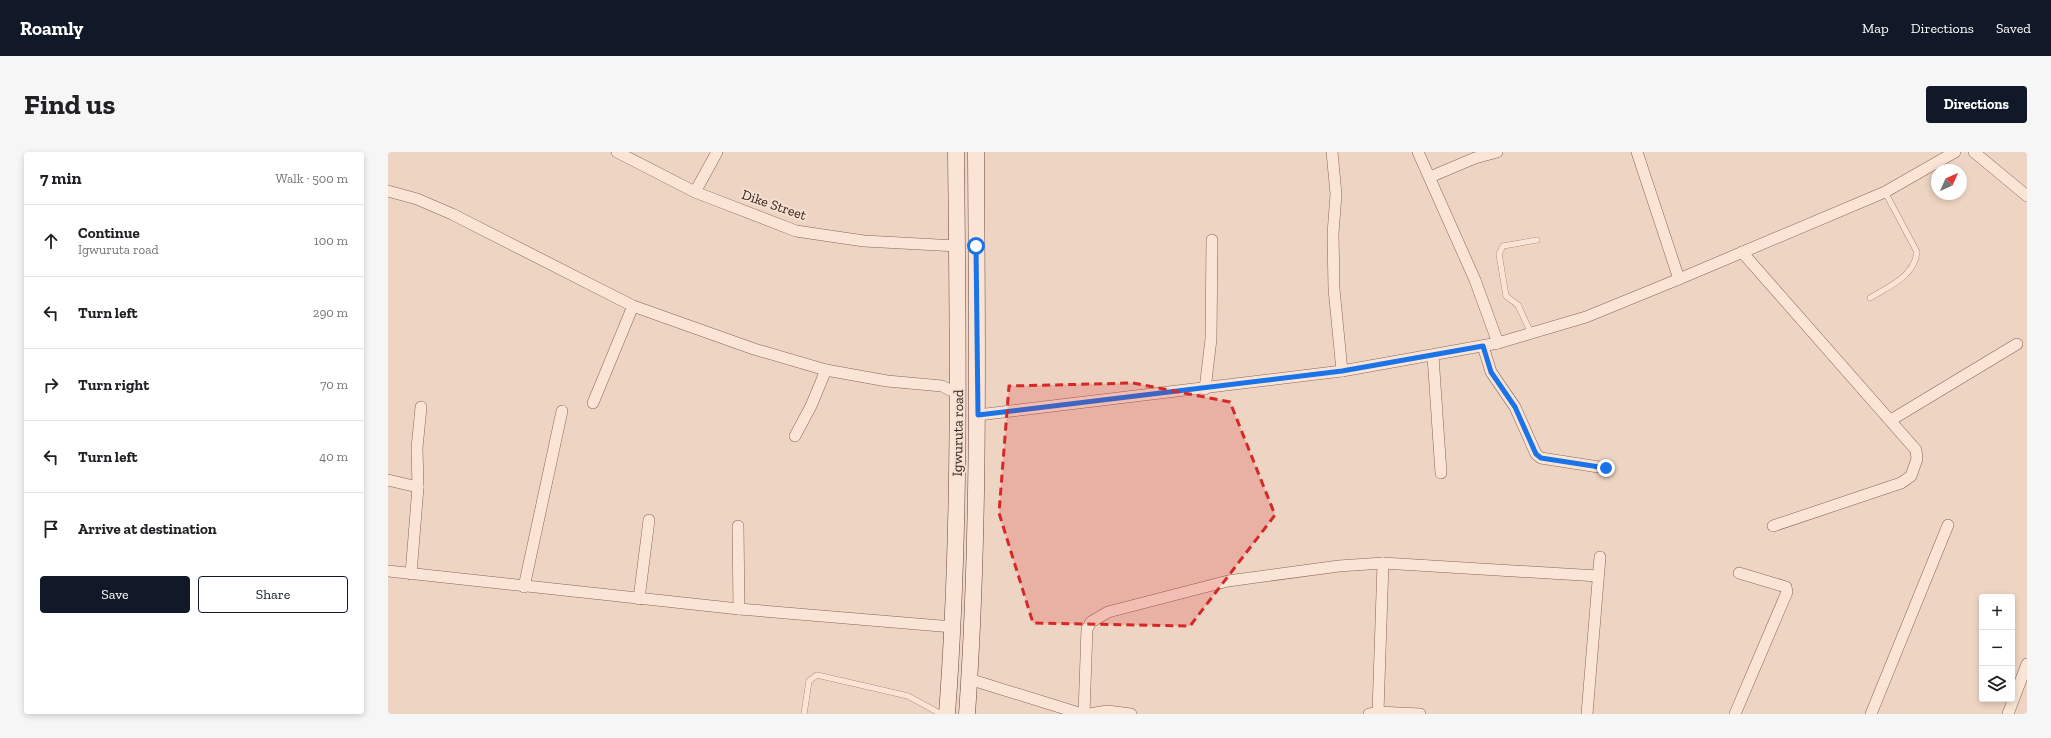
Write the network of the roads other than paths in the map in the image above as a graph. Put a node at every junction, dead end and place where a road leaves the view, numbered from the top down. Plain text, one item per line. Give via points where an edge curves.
1 (617, 152) edge
2 (717, 152) edge
3 (956, 152) edge
4 (976, 152) edge
5 (1332, 152) edge
6 (1418, 152) edge
7 (1497, 152) edge
8 (1637, 152) edge
9 (1955, 152) edge
10 (1974, 152) edge
11 (1430, 177) junction
12 (388, 191) edge
13 (695, 192) junction
14 (1885, 192) junction
15 (2027, 196) edge
16 (1212, 240) dead end
17 (1537, 240) dead end
18 (957, 246) junction
19 (1742, 252) junction
20 (1679, 279) junction
21 (1870, 298) dead end
22 (634, 306) junction
23 (1531, 333) junction
24 (1498, 343) junction
25 (2017, 344) dead end
26 (1483, 346) junction
27 (1433, 356) junction
28 (826, 370) junction
29 (1342, 371) junction
30 (1205, 389) junction
31 (958, 390) junction
32 (593, 403) dead end
33 (420, 407) dead end
34 (562, 411) dead end
35 (978, 415) junction
36 (1891, 420) junction
37 (795, 436) dead end
38 (1606, 468) dead end
39 (1440, 473) dead end
40 (388, 480) edge
41 (418, 487) junction
42 (649, 520) dead end
43 (1948, 525) dead end
44 (738, 526) dead end
45 (1773, 526) dead end
46 (1600, 557) dead end
47 (1383, 563) junction
48 (388, 571) edge
49 (1738, 573) dead end
50 (410, 574) junction
51 (1598, 576) junction
52 (524, 587) junction
53 (639, 599) junction
54 (739, 609) junction
55 (954, 627) junction
56 (2027, 664) edge
57 (969, 678) junction
58 (1374, 713) edge
59 (804, 714) edge
60 (941, 714) edge
61 (947, 714) edge
62 (967, 714) edge
63 (1083, 714) edge
64 (1090, 714) edge
65 (1131, 714) edge
66 (1420, 714) edge
67 (1587, 714) edge
68 (1735, 714) edge
69 (1871, 714) edge
70 (2008, 714) edge

1 - 13 street, Dike Street
2 - 13 street
3 - 18 main road, Igwuruta road
4 - 35 main road, Igwuruta road
5 - 29 street via 1336,194 1333,234 1334,289
6 - 11 street
7 - 11 street via 1475,158
8 - 20 street
9 - 14 street
10 - 15 street
11 - 24 street via 1475,280
12 - 22 street via 417,199 452,214
13 - 18 street, Dike Street via 796,231 864,241
14 - 19 street
14 - 21 lane via 1917,252 1916,264 1908,273
16 - 30 street via 1211,340
17 - 23 lane via 1503,246 1499,254 1506,296 1518,305
18 - 31 main road, Igwuruta road
19 - 20 street
19 - 36 street
20 - 23 street via 1586,317
22 - 28 street via 754,349
22 - 32 street
23 - 24 street
24 - 26 street
25 - 36 street
26 - 27 street
26 - 38 street via 1491,372 1515,407 1536,454 1541,458
27 - 29 street
27 - 39 street
28 - 31 street
28 - 37 street
29 - 30 street
30 - 35 street
31 - 55 main road, Igwuruta road
33 - 41 street
34 - 52 street
35 - 57 main road, Igwuruta road via 973,628
36 - 45 street via 1916,450 1917,459 1911,476 1892,487
40 - 41 street
41 - 50 street
42 - 53 street
43 - 69 street
44 - 54 street
46 - 51 street
47 - 51 street
47 - 58 street
47 - 63 street via 1339,566 1228,581 1108,612 1092,622 1087,629
48 - 50 street
49 - 68 street via 1780,584 1786,587 1787,592
50 - 52 street
51 - 67 street
52 - 53 street
53 - 54 street
54 - 55 street
55 - 61 main road, Igwuruta road
56 - 70 street
57 - 62 main road, Igwuruta road
57 - 63 street
58 - 66 street
59 - 60 lane via 809,681 817,675 908,696
64 - 65 street via 1108,711

